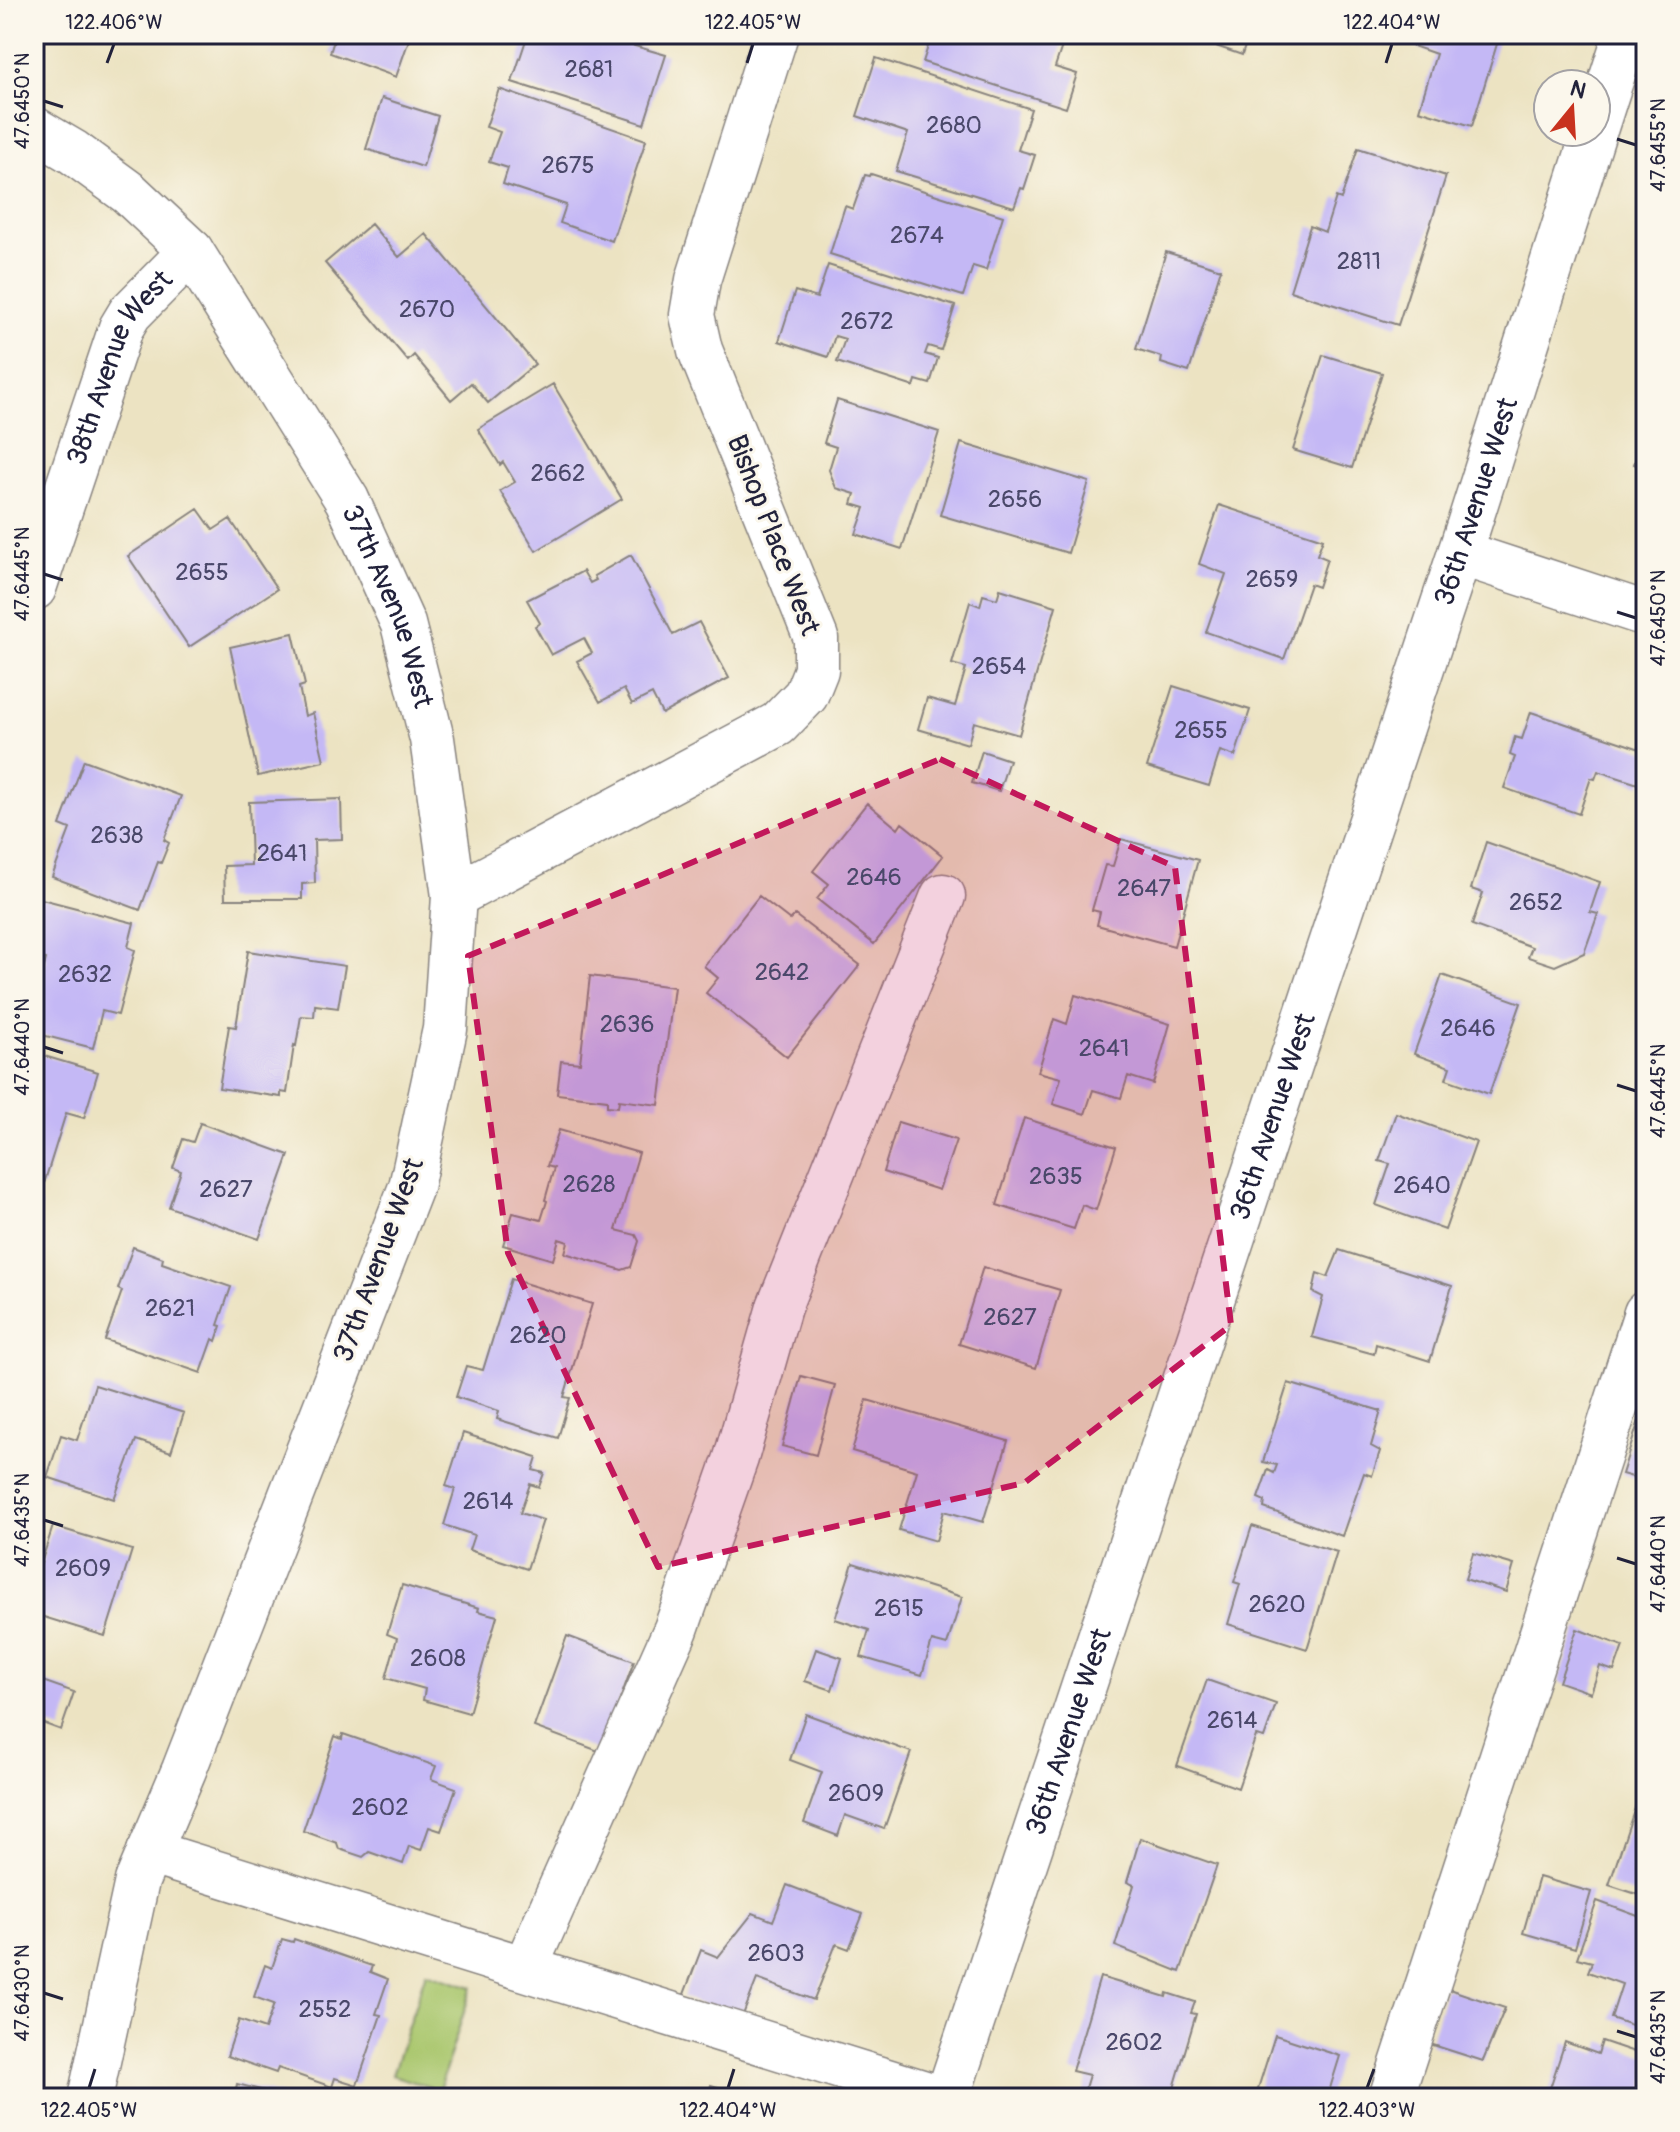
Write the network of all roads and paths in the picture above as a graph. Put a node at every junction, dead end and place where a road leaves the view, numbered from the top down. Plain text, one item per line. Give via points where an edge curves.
1 (776, 34) edge
2 (1626, 34) edge
3 (1612, 77) edge
4 (34, 129) edge
5 (1589, 148) edge
6 (191, 251) junction
7 (1460, 553) junction
8 (34, 588) edge
9 (1646, 614) edge
10 (454, 896) junction
11 (943, 896) dead end
12 (1646, 1313) edge
13 (149, 1852) junction
14 (525, 1968) junction
15 (90, 2098) edge
16 (941, 2098) edge
17 (947, 2098) edge
18 (1391, 2098) edge

1 - 10 street, Bishop Place West via 698,280 692,315 700,350 816,638 816,670 806,695 778,724
2 - 3 street, 36th Avenue West
4 - 6 street, 37th Avenue West via 129,193
5 - 7 street, 36th Avenue West
6 - 8 street, 38th Avenue West via 121,328
6 - 10 street, 37th Avenue West via 347,500 403,624 432,739
7 - 9 street
7 - 17 street, 36th Avenue West
10 - 13 street, 37th Avenue West via 445,1029 411,1187
11 - 14 street via 779,1307 736,1458 676,1629
12 - 18 street
13 - 14 street
13 - 15 street, 37th Avenue West via 137,1881
14 - 16 street

